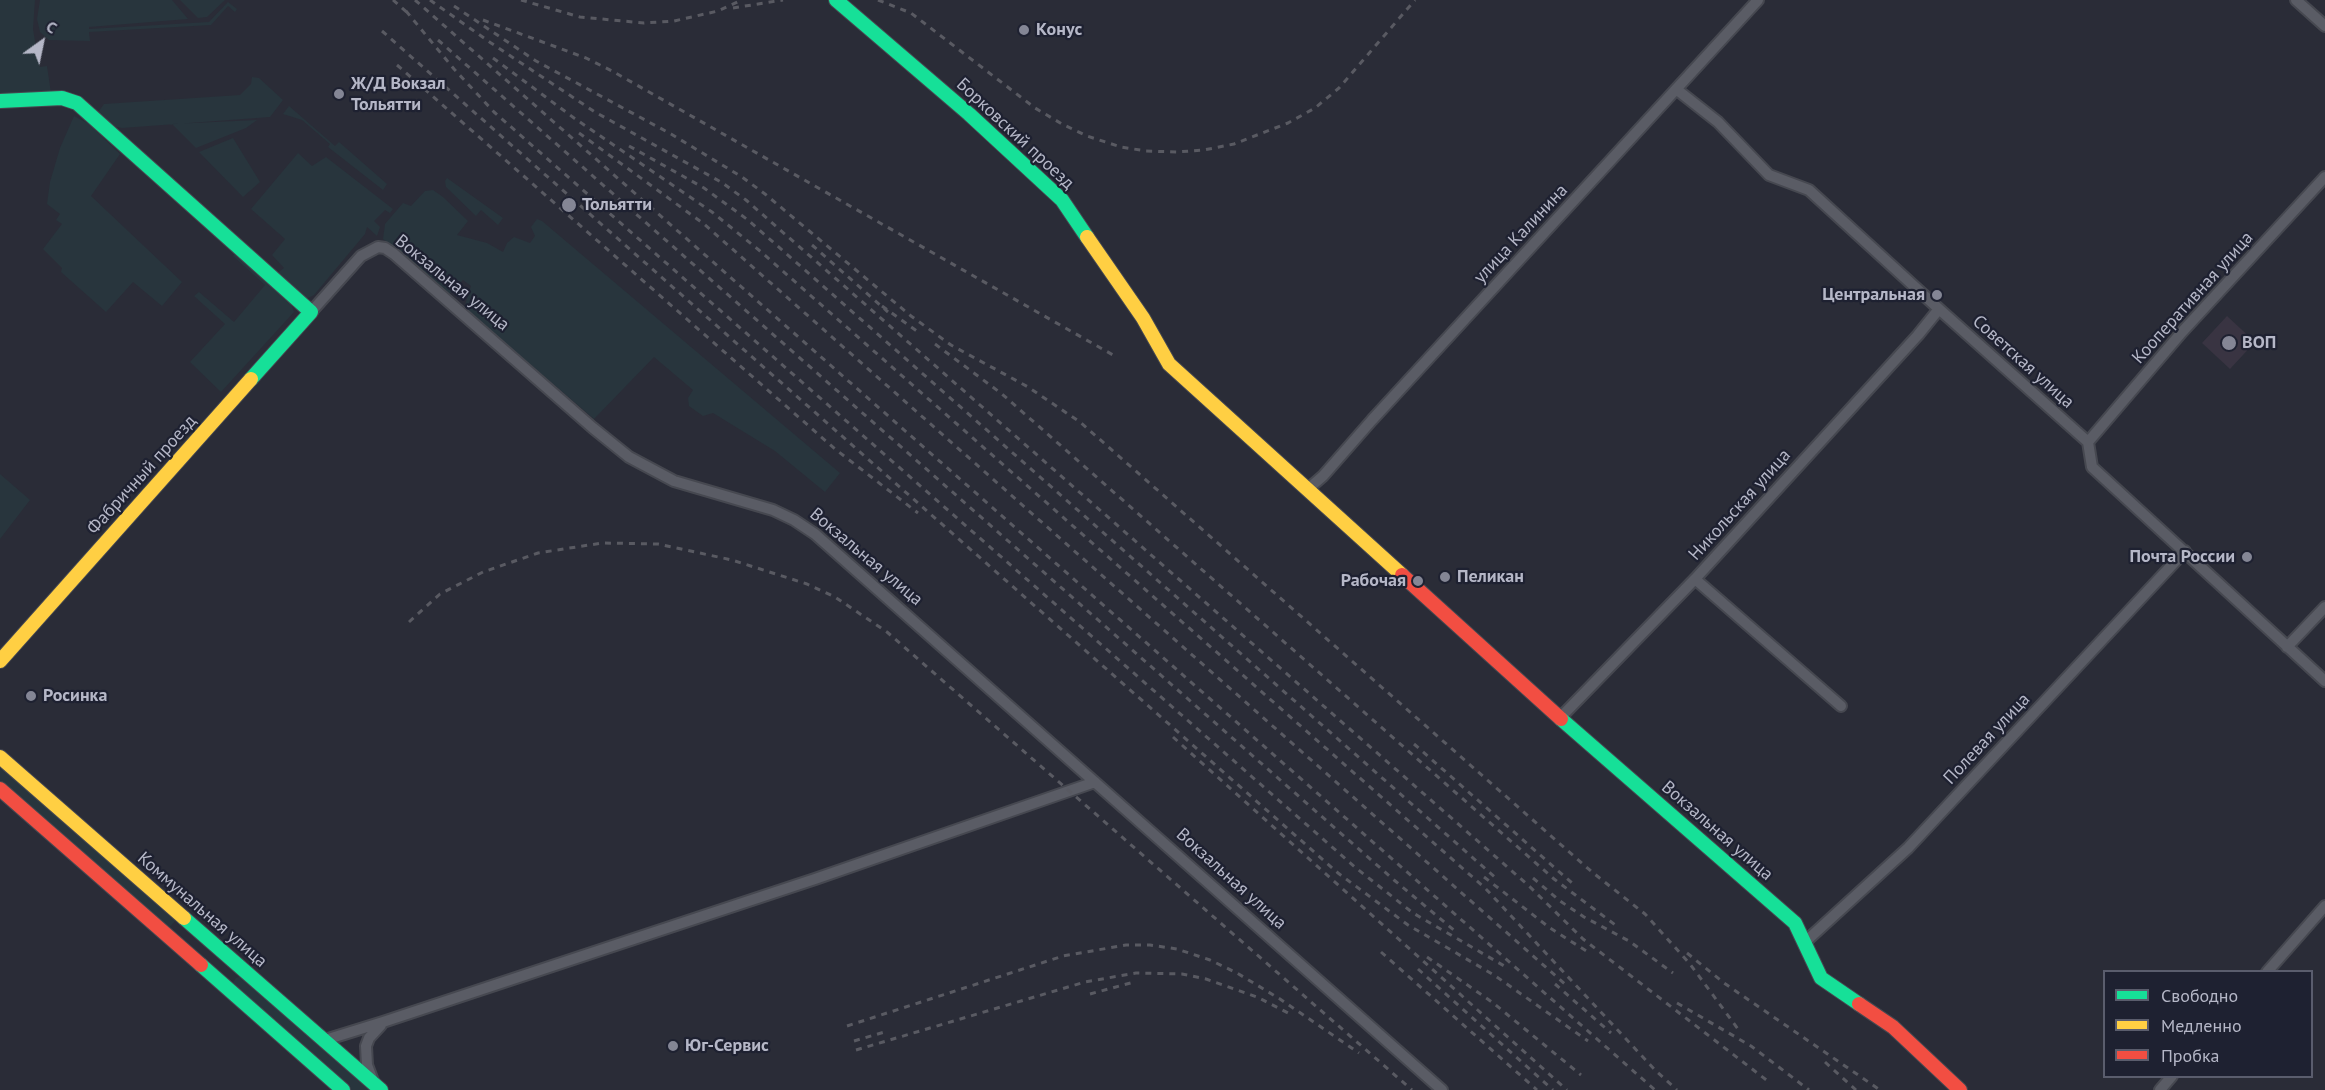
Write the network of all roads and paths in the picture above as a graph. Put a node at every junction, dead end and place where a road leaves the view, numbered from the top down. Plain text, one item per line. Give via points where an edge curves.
1 (836, 0) edge
2 (1758, 0) edge
3 (2296, 0) edge
4 (2325, 26) edge
5 (1676, 89) junction
6 (0, 101) edge
7 (2325, 177) edge
8 (1938, 309) junction
9 (311, 312) junction
10 (1169, 364) joint
11 (2088, 442) junction
12 (1308, 489) junction
13 (2185, 551) junction
14 (1695, 579) junction
15 (2325, 607) edge
16 (2287, 647) junction
17 (0, 661) edge
18 (2325, 681) edge
19 (1841, 706) dead end
20 (1560, 718) junction
21 (0, 757) edge
22 (1095, 782) junction
23 (0, 789) edge
24 (2325, 906) edge
25 (1805, 942) junction
26 (222, 952) junction
27 (204, 970) junction
28 (2268, 970) edge
29 (245, 971) junction
30 (229, 990) junction
31 (384, 1022) junction
32 (325, 1040) junction
33 (323, 1072) junction
34 (2171, 1078) edge
35 (378, 1087) edge
36 (324, 1090) edge
37 (343, 1090) edge
38 (1442, 1090) edge
39 (1960, 1090) edge
40 (2160, 1090) edge

1 - 10 street, Борковский проезд via 1062,200 1143,318
2 - 5 street, улица Калинина
3 - 4 street
5 - 8 street, Советская улица via 1718,122 1769,175 1809,190
5 - 12 street, улица Калинина
6 - 9 street via 62,98 77,103
7 - 11 street, Кооперативная улица via 2182,332
8 - 11 street, Советская улица
8 - 14 street, Никольская улица
9 - 17 street, Фабричный проезд
9 - 22 street, Вокзальная улица via 369,249 385,248 629,457 674,481 773,510 815,534
10 - 12 street, Вокзальная улица
11 - 13 street via 2092,468
12 - 20 street, Вокзальная улица
13 - 16 street
13 - 25 street, Полевая улица via 1908,848
14 - 19 street
14 - 20 street, Никольская улица
15 - 16 street
16 - 18 street
20 - 25 street, Вокзальная улица via 1795,923
21 - 26 street, Коммунальная улица
22 - 31 street
22 - 38 street, Вокзальная улица
23 - 27 street
24 - 28 street
25 - 39 street, Вокзальная улица via 1821,978 1893,1027
26 - 27 street via 221,967
26 - 29 street, Коммунальная улица
27 - 30 street
29 - 30 street via 234,973 227,983
29 - 32 street, Коммунальная улица
30 - 33 street
31 - 32 street
31 - 35 street via 366,1046 367,1065
32 - 35 street, Коммунальная улица
33 - 36 street
33 - 37 street
34 - 40 street

